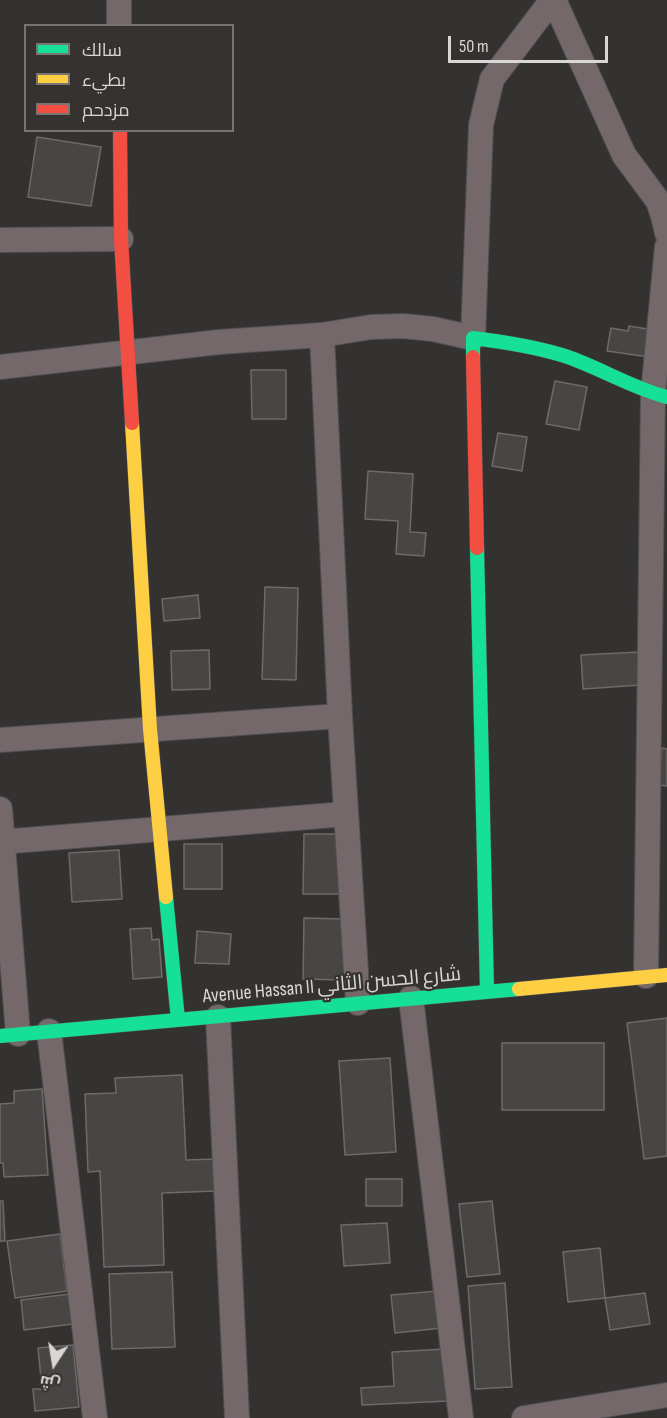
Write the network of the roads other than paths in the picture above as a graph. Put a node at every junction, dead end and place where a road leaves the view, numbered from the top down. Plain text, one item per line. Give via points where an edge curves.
1 (119, 0) edge
2 (553, 0) edge
3 (119, 24) edge
4 (120, 132) edge
5 (667, 233) edge
6 (121, 239) junction
7 (0, 240) edge
8 (667, 247) edge
9 (322, 334) junction
10 (472, 338) junction
11 (127, 352) junction
12 (0, 367) edge
13 (660, 396) edge
14 (340, 716) junction
15 (150, 729) junction
16 (0, 740) edge
17 (0, 809) edge
18 (346, 814) junction
19 (159, 830) junction
20 (1, 842) edge
21 (656, 976) edge
22 (488, 991) junction
23 (411, 998) junction
24 (358, 1003) junction
25 (218, 1017) junction
26 (178, 1020) junction
27 (49, 1031) junction
28 (9, 1035) edge
29 (667, 1395) edge
30 (95, 1418) edge
31 (237, 1418) edge
32 (461, 1418) edge
33 (524, 1418) edge

1 - 3 street
2 - 5 street via 624,155 658,201
2 - 10 street via 492,79 481,125
4 - 6 street
6 - 7 street
6 - 11 street
8 - 13 street
9 - 10 street via 403,326
9 - 11 street
9 - 14 street
10 - 13 street via 547,351
10 - 22 street
11 - 12 street
11 - 15 street
13 - 21 street
14 - 15 street
14 - 18 street
15 - 16 street
15 - 19 street
17 - 20 street
18 - 19 street
18 - 24 street
19 - 20 street
19 - 26 street
20 - 28 street
21 - 22 street, Avenue Hassan II شارع الحسن الثاني
22 - 23 street, Avenue Hassan II شارع الحسن الثاني
23 - 24 street, Avenue Hassan II شارع الحسن الثاني
23 - 32 street
24 - 25 street, Avenue Hassan II شارع الحسن الثاني
25 - 26 street, Avenue Hassan II شارع الحسن الثاني
25 - 31 street
26 - 27 street, Avenue Hassan II شارع الحسن الثاني
27 - 28 street, Avenue Hassan II شارع الحسن الثاني
27 - 30 street
29 - 33 street

